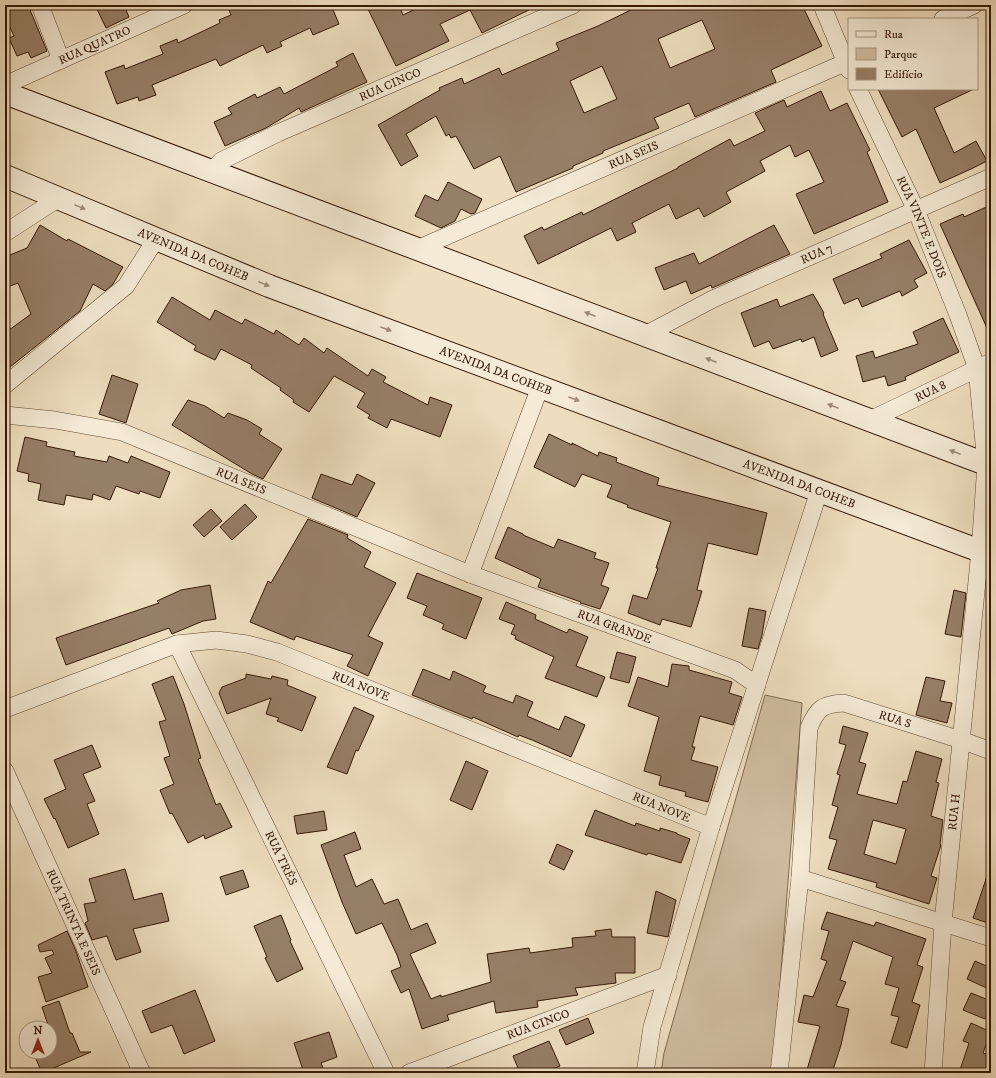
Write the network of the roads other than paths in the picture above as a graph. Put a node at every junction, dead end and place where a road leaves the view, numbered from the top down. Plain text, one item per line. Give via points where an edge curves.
1 (40, 5) edge
2 (184, 5) edge
3 (573, 5) edge
4 (822, 5) edge
5 (974, 5) edge
6 (945, 18) edge
7 (61, 60) junction
8 (848, 65) edge
9 (5, 85) edge
10 (858, 90) edge
11 (5, 92) edge
12 (212, 171) junction
13 (5, 176) edge
14 (991, 176) edge
15 (59, 198) junction
16 (916, 210) junction
17 (5, 233) edge
18 (156, 239) junction
19 (417, 249) junction
20 (645, 335) junction
21 (984, 365) edge
22 (5, 385) edge
23 (540, 387) junction
24 (5, 415) edge
25 (870, 420) junction
26 (988, 465) edge
27 (819, 491) junction
28 (986, 553) edge
29 (470, 574) junction
30 (176, 644) junction
31 (757, 685) junction
32 (5, 709) edge
33 (961, 740) junction
34 (991, 751) edge
35 (5, 771) edge
36 (711, 827) junction
37 (800, 878) junction
38 (943, 923) junction
39 (991, 938) edge
40 (668, 975) junction
41 (142, 1073) edge
42 (386, 1073) edge
43 (409, 1073) edge
44 (646, 1073) edge
45 (779, 1073) edge
46 (933, 1073) edge

1 - 7 street
2 - 7 street, RUA QUATRO
3 - 12 street, RUA CINCO via 278,133 221,161
4 - 8 street
5 - 6 street
7 - 9 street, RUA QUATRO
8 - 19 street, RUA SEIS
10 - 16 street, RUA VINTE E DOIS
11 - 12 main road
12 - 19 main road
13 - 15 main road, AVENIDA DA COHEB
14 - 16 street, RUA 7
15 - 17 street
15 -> 18 main road, AVENIDA DA COHEB
16 - 20 street, RUA 7 via 713,299
16 - 21 street, RUA VINTE E DOIS via 958,316
18 - 22 street via 126,286
18 -> 23 main road, AVENIDA DA COHEB via 269,286
20 -> 19 main road
25 -> 20 main road
21 - 25 street, RUA 8
21 - 26 street, RUA VINTE E DOIS
23 -> 27 main road, AVENIDA DA COHEB
23 - 29 street
24 - 29 street, RUA SEIS via 56,420 122,432
26 -> 25 main road
26 - 28 street, RUA H
27 - 28 main road, AVENIDA DA COHEB
27 - 31 street
28 - 33 street, RUA H
29 - 31 street, RUA GRANDE via 735,670
30 - 32 street, RUA NOVE
30 - 36 street, RUA NOVE via 216,640 247,644 277,652
30 - 42 street, RUA TRÊS
31 - 36 street
33 - 34 street, RUA S
33 - 37 street, RUA S via 844,703 831,704 819,709 809,728
33 - 38 street, RUA H
35 - 41 street, RUA TRINTA E SEIS
36 - 40 street
37 - 38 street
37 - 45 street
38 - 39 street
38 - 46 street, RUA H
40 - 43 street, RUA CINCO
40 - 44 street via 652,1026

